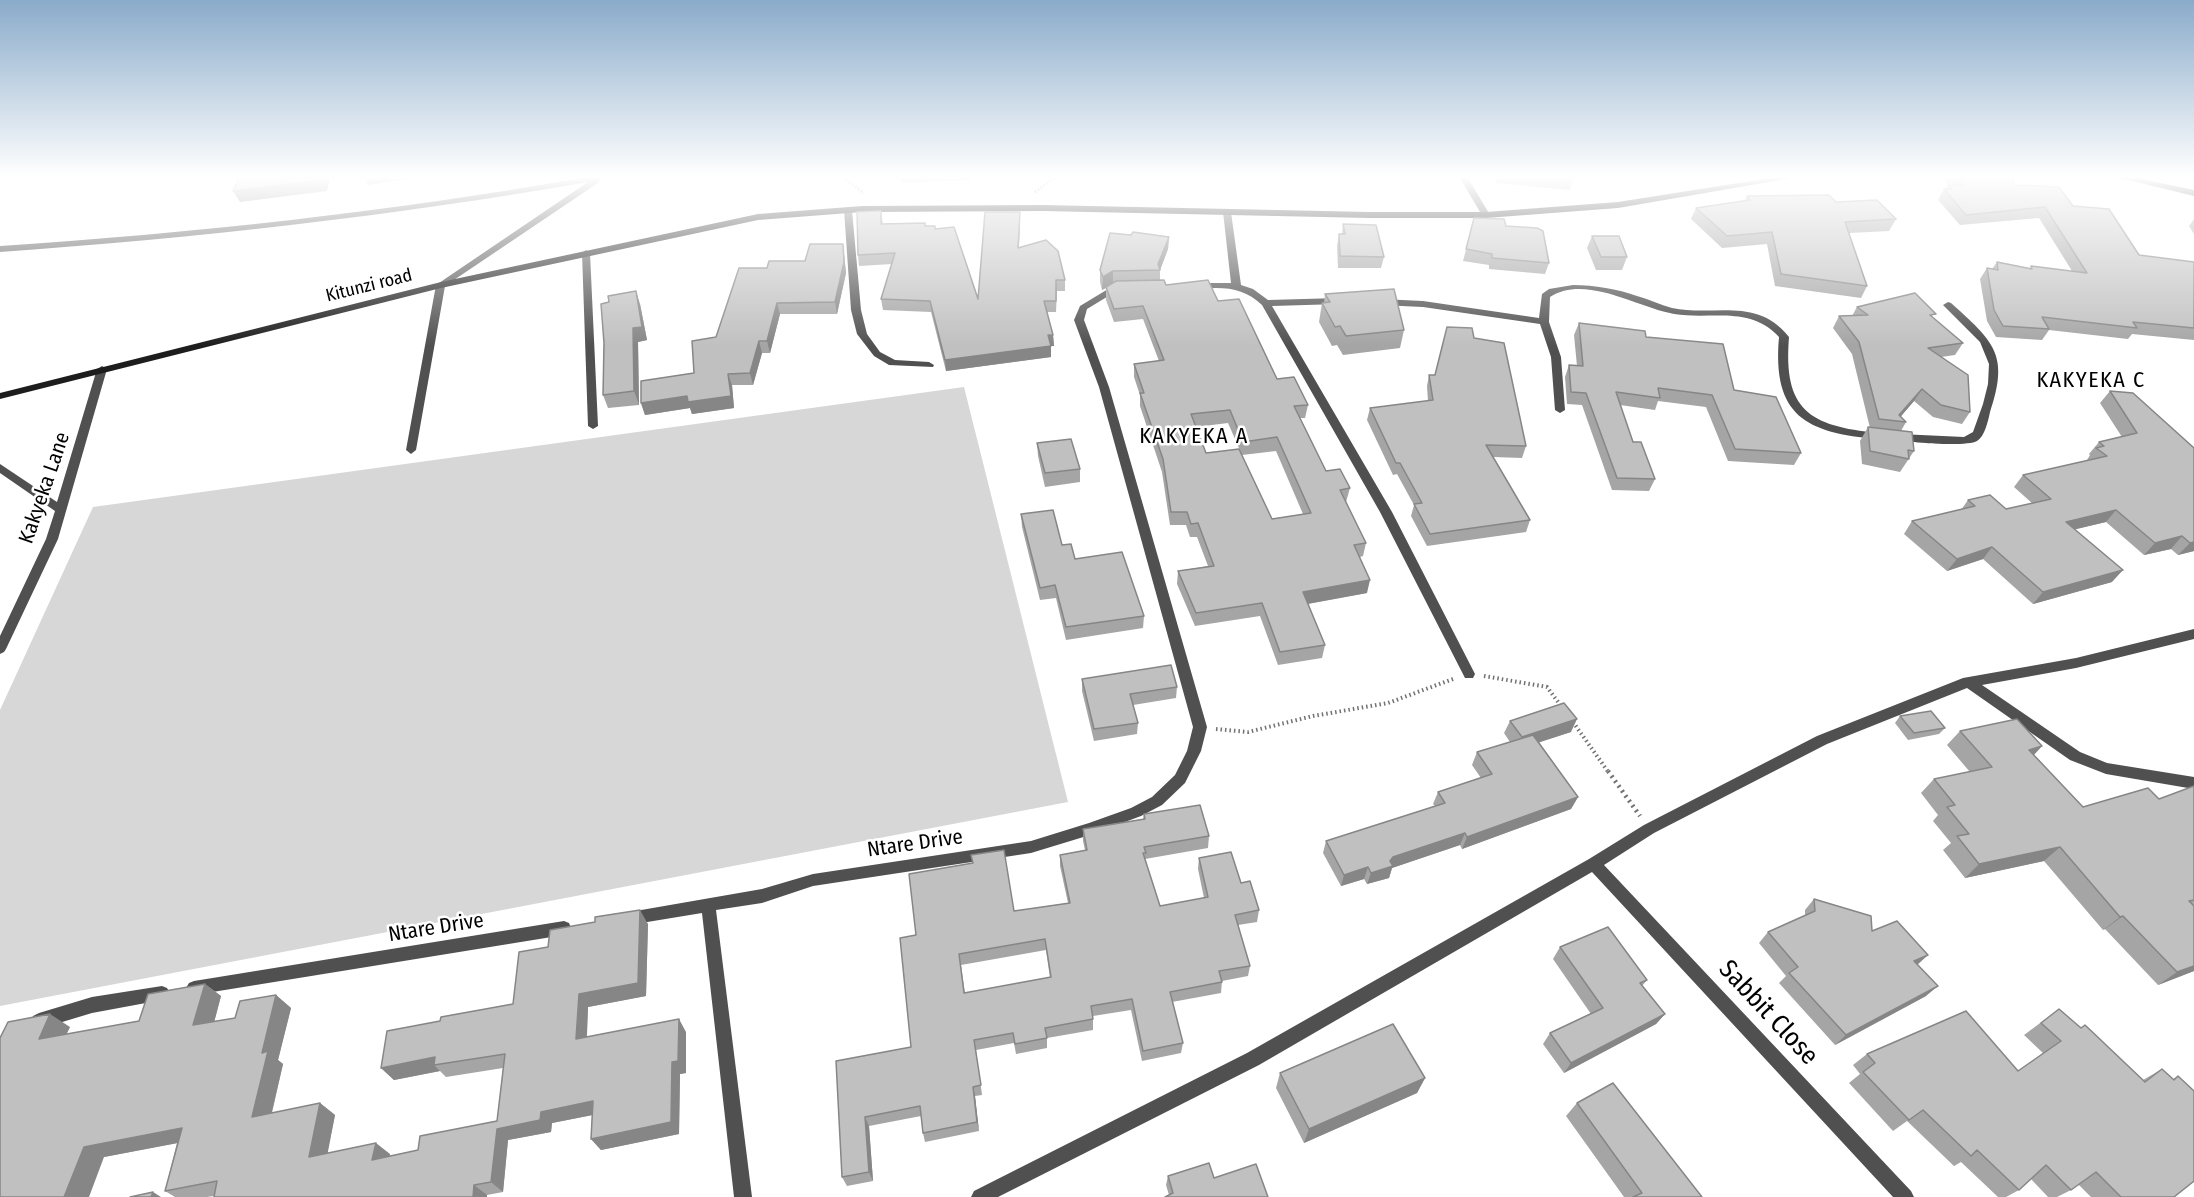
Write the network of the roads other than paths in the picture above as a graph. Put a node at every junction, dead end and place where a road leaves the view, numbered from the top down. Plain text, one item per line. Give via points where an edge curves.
1 (161, 234) edge
2 (516, 234) edge
3 (675, 234) edge
4 (850, 234) edge
5 (1230, 234) edge
6 (0, 249) edge
7 (586, 253) junction
8 (441, 285) junction
9 (1236, 285) junction
10 (1180, 287) edge
11 (1135, 289) edge
12 (1349, 301) edge
13 (1370, 302) edge
14 (1266, 303) junction
15 (1948, 305) dead end
16 (1544, 322) junction
17 (929, 365) dead end
18 (102, 369) junction
19 (0, 396) edge
20 (1560, 410) dead end
21 (593, 426) dead end
22 (411, 450) dead end
23 (0, 468) edge
24 (62, 510) junction
25 (2194, 634) edge
26 (0, 649) edge
27 (1469, 674) road end
28 (1968, 682) junction
29 (2194, 783) edge
30 (1594, 864) junction
31 (708, 905) junction
32 (613, 920) edge
33 (578, 926) edge
34 (26, 1025) edge
35 (743, 1197) edge
36 (980, 1197) edge
37 (1905, 1197) edge

1 - 6 street
2 - 8 street
3 - 7 street, Kitunzi road
4 - 17 street via 856,310 862,334 877,354 893,363
5 - 9 street
7 - 8 street, Kitunzi road
7 - 21 street
8 - 18 street, Kitunzi road
8 - 22 street
9 - 10 street
9 - 14 street via 1255,292
11 - 31 street, Ntare Drive via 1113,290 1094,300 1083,308 1078,320 1104,387 1200,727 1194,751 1180,779 1157,801 1136,812 1031,847 813,880 762,896
12 - 14 street
13 - 16 street via 1423,304
14 - 27 street via 1386,512
15 - 16 street via 1993,355 1994,375 1978,433 1965,441 1850,435 1811,420 1794,406 1785,388 1779,364 1784,337 1775,326 1747,314 1680,312 1655,308 1630,296 1569,288 1551,290 1545,296
16 - 20 street via 1556,357
18 - 19 street, Kitunzi road
18 - 24 street, Kakyeka Lane
23 - 24 street
24 - 26 street, Kakyeka Lane
25 - 28 street via 2088,661
28 - 29 street via 2075,756 2106,768
28 - 30 street via 1822,740 1649,829
30 - 36 street via 1253,1059
30 - 37 street, Sabbit Close
31 - 32 street, Ntare Drive
31 - 35 street
33 - 34 street, Ntare Drive via 92,1005

